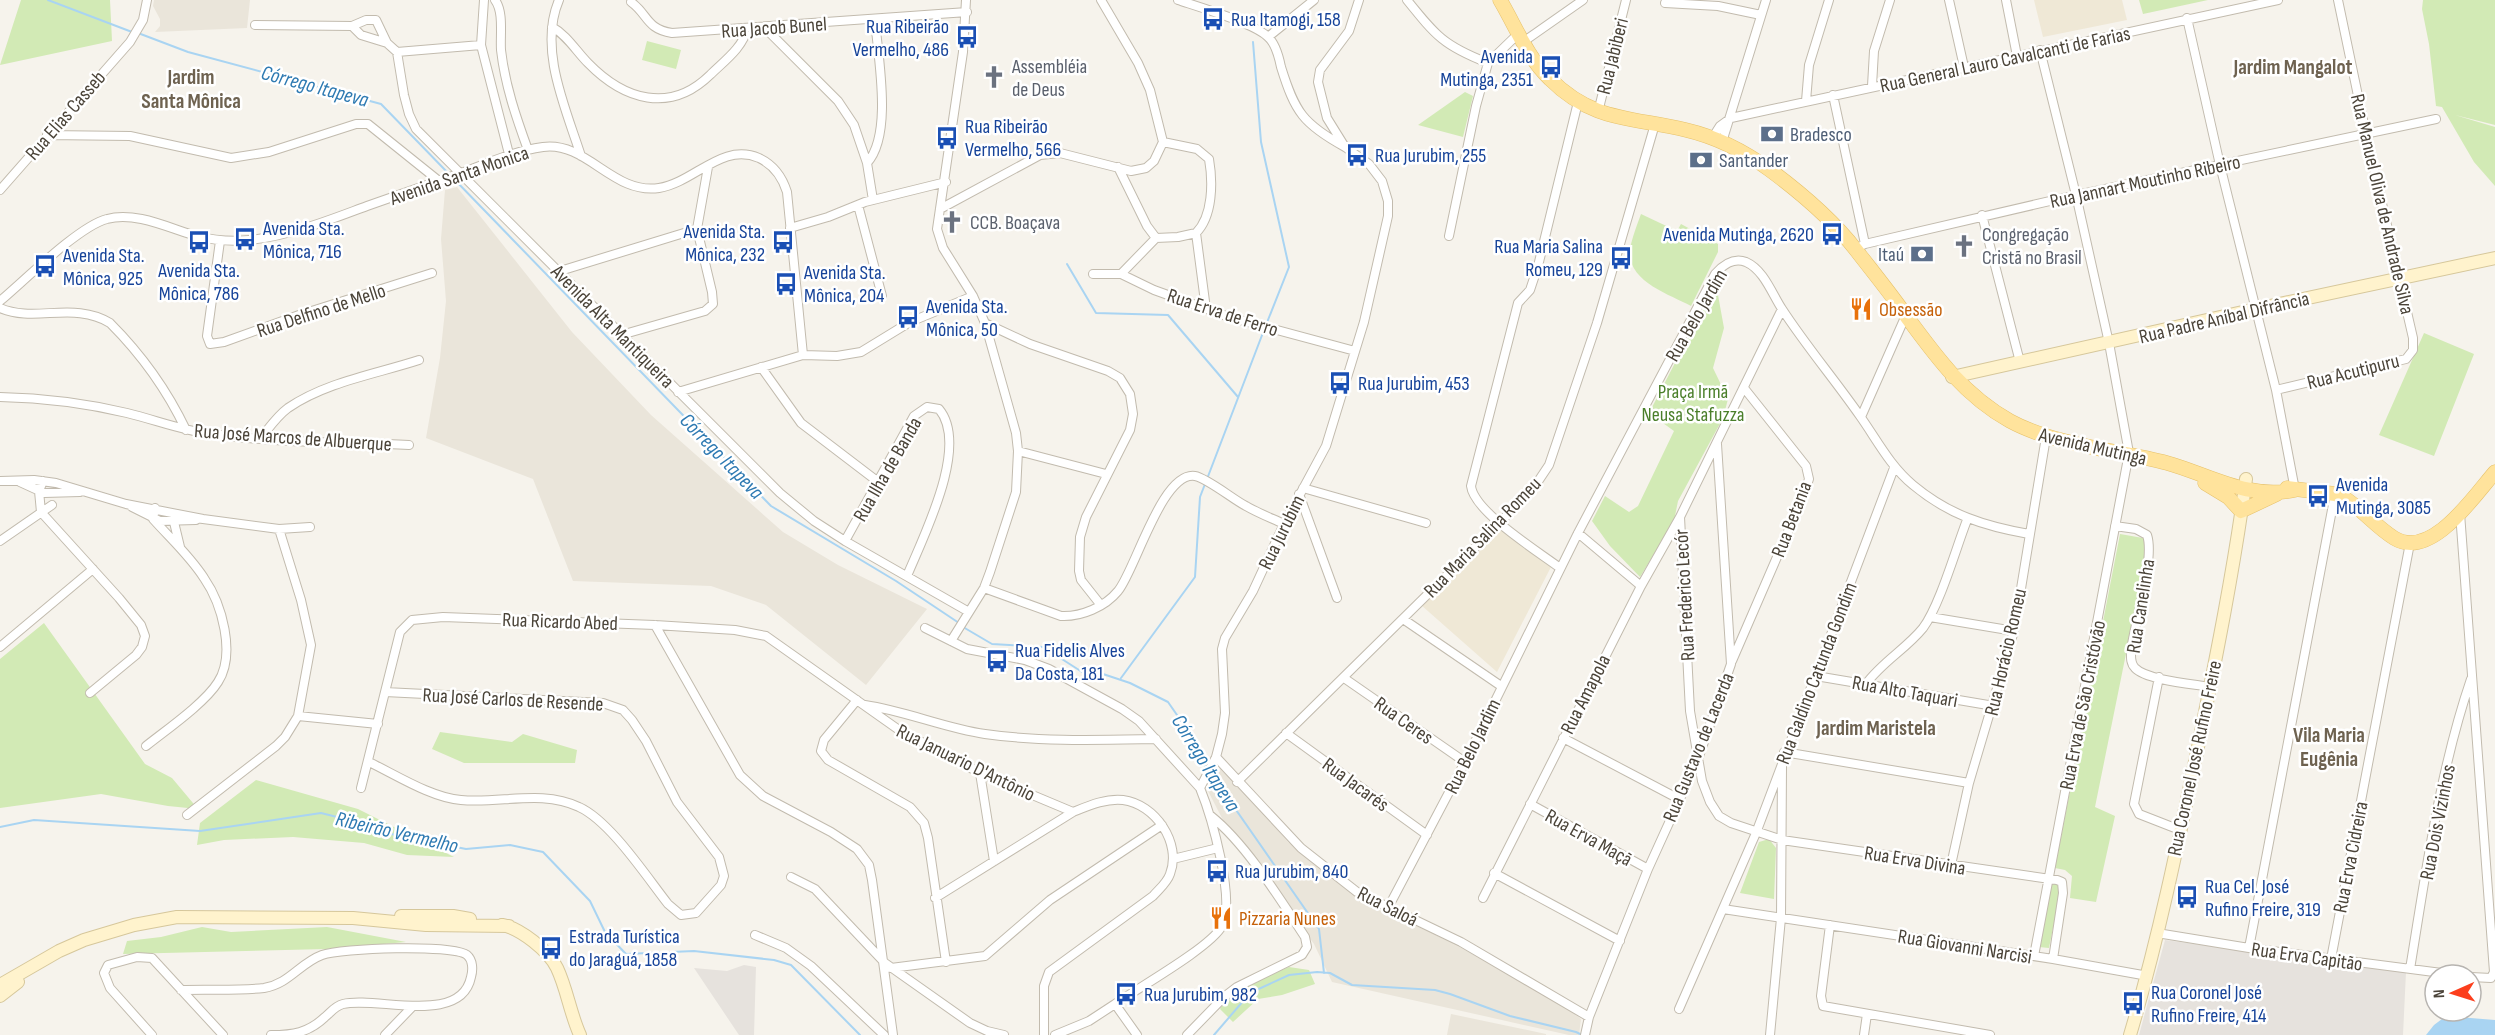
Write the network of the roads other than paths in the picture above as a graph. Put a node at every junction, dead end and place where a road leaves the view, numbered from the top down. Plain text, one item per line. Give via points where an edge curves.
1 (147, 0) edge
2 (484, 0) edge
3 (495, 0) edge
4 (559, 0) edge
5 (966, 0) edge
6 (1101, 0) edge
7 (1178, 0) edge
8 (1314, 0) edge
9 (1359, 0) edge
10 (1407, 0) edge
11 (1500, 0) edge
12 (1583, 0) edge
13 (1626, 0) edge
14 (1766, 0) edge
15 (1829, 0) edge
16 (1890, 0) edge
17 (1949, 0) edge
18 (2006, 0) edge
19 (2278, 0) edge
20 (2338, 0) edge
21 (630, 2) dead end
22 (1665, 3) dead end
23 (967, 12) junction
24 (1761, 15) junction
25 (2187, 18) junction
26 (875, 20) junction
27 (255, 25) dead end
28 (352, 26) junction
29 (552, 27) junction
30 (764, 27) junction
31 (747, 28) junction
32 (1269, 37) junction
33 (1521, 38) junction
34 (387, 43) junction
35 (481, 45) junction
36 (2040, 50) junction
37 (397, 52) junction
38 (2018, 56) junction
39 (1488, 63) junction
40 (1964, 67) junction
41 (1872, 86) junction
42 (1833, 95) junction
43 (1806, 101) junction
44 (1578, 102) junction
45 (1598, 112) junction
46 (1731, 117) junction
47 (2436, 119) dead end
48 (1655, 124) junction
49 (2366, 134) junction
50 (47, 135) junction
51 (1718, 140) junction
52 (1163, 141) junction
53 (1345, 147) junction
54 (528, 150) junction
55 (509, 154) junction
56 (580, 156) junction
57 (867, 163) junction
58 (2220, 165) junction
59 (708, 167) junction
60 (1118, 167) junction
61 (459, 173) junction
62 (442, 180) junction
63 (946, 182) junction
64 (0, 190) edge
65 (2076, 195) junction
66 (873, 200) junction
67 (858, 205) junction
68 (940, 209) junction
69 (1982, 215) junction
70 (790, 228) junction
71 (697, 229) junction
72 (1196, 233) junction
73 (1449, 236) dead end
74 (1156, 238) junction
75 (220, 241) junction
76 (1860, 246) junction
77 (2495, 258) edge
78 (560, 271) junction
79 (432, 273) dead end
80 (1093, 274) dead end
81 (1121, 274) junction
82 (2399, 279) junction
83 (882, 296) dead end
84 (973, 296) junction
85 (0, 301) edge
86 (0, 308) edge
87 (1206, 309) junction
88 (1782, 309) junction
89 (2256, 309) junction
90 (1906, 315) junction
91 (985, 323) junction
92 (621, 335) junction
93 (2413, 338) joint
94 (2109, 343) junction
95 (1355, 351) junction
96 (803, 355) junction
97 (419, 360) dead end
98 (2020, 362) junction
99 (761, 367) junction
100 (1952, 377) junction
101 (1744, 388) junction
102 (2276, 390) junction
103 (678, 392) junction
104 (0, 397) edge
105 (1861, 417) junction
106 (186, 430) junction
107 (2046, 437) junction
108 (260, 439) junction
109 (1717, 444) junction
110 (409, 445) dead end
111 (1018, 451) junction
112 (2129, 453) junction
113 (2179, 466) junction
114 (1894, 468) junction
115 (2495, 472) edge
116 (1106, 474) junction
117 (2194, 474) junction
118 (0, 481) edge
119 (17, 481) junction
120 (43, 481) junction
121 (877, 481) junction
122 (56, 483) junction
123 (2246, 483) junction
124 (2295, 490) junction
125 (39, 491) junction
126 (1301, 491) junction
127 (82, 492) junction
128 (2280, 493) junction
129 (56, 494) junction
130 (2335, 494) junction
131 (126, 504) junction
132 (52, 505) junction
133 (155, 508) junction
134 (2241, 511) junction
135 (41, 512) junction
136 (172, 512) junction
137 (2460, 512) junction
138 (1680, 517) junction
139 (153, 519) junction
140 (203, 519) junction
141 (1967, 520) junction
142 (174, 522) junction
143 (1426, 523) dead end
144 (1284, 524) junction
145 (1499, 524) junction
146 (2115, 526) junction
147 (310, 527) dead end
148 (57, 528) junction
149 (279, 529) junction
150 (1578, 533) junction
151 (2029, 534) junction
152 (0, 541) edge
153 (845, 542) junction
154 (2410, 543) junction
155 (181, 550) junction
156 (1560, 568) junction
157 (93, 569) junction
158 (907, 576) junction
159 (1641, 586) junction
160 (984, 588) junction
161 (1337, 598) dead end
162 (1100, 604) junction
163 (969, 612) junction
164 (1930, 617) junction
165 (1403, 619) junction
166 (655, 625) junction
167 (925, 628) dead end
168 (2014, 631) junction
169 (951, 641) junction
170 (0, 647) edge
171 (1731, 664) junction
172 (1816, 676) junction
173 (2472, 676) junction
174 (2159, 677) junction
175 (1344, 678) junction
176 (1866, 684) junction
177 (1501, 686) junction
178 (2210, 687) junction
179 (385, 692) junction
180 (90, 693) dead end
181 (860, 703) junction
182 (1994, 706) junction
183 (298, 716) junction
184 (378, 724) junction
185 (1286, 733) junction
186 (1563, 738) junction
187 (1156, 739) junction
188 (146, 747) dead end
189 (1783, 755) junction
190 (1216, 757) junction
191 (1698, 759) junction
192 (369, 762) junction
193 (1465, 762) junction
194 (980, 773) junction
195 (1237, 782) junction
196 (1970, 783) junction
197 (361, 788) dead end
198 (1200, 788) junction
199 (1679, 799) junction
200 (1530, 804) junction
201 (1073, 812) junction
202 (187, 815) dead end
203 (1211, 816) junction
204 (1162, 825) junction
205 (2180, 830) junction
206 (1756, 833) junction
207 (1427, 835) junction
208 (1782, 840) junction
209 (1218, 848) junction
210 (1173, 860) junction
211 (994, 861) junction
212 (1951, 865) junction
213 (1648, 869) junction
214 (1494, 873) junction
215 (791, 877) dead end
216 (2049, 879) junction
217 (935, 898) junction
218 (1483, 898) dead end
219 (1388, 908) junction
220 (1723, 909) junction
221 (202, 918) junction
222 (1781, 918) junction
223 (1830, 925) junction
224 (2157, 933) junction
225 (754, 935) dead end
226 (1620, 941) junction
227 (2249, 948) junction
228 (2034, 956) junction
229 (2053, 959) junction
230 (2331, 959) junction
231 (946, 962) junction
232 (888, 966) junction
233 (2410, 969) junction
234 (2423, 971) edge
235 (2494, 972) edge
236 (2148, 976) junction
237 (0, 985) edge
238 (181, 990) junction
239 (0, 996) edge
240 (1115, 1004) junction
241 (413, 1006) junction
242 (1678, 1009) dead end
243 (1867, 1014) junction
244 (1588, 1020) junction
245 (1972, 1034) edge
246 (152, 1035) edge
247 (223, 1035) edge
248 (271, 1035) edge
249 (385, 1035) edge
250 (580, 1035) edge
251 (884, 1035) edge
252 (893, 1035) edge
253 (1004, 1035) edge
254 (1044, 1035) edge
255 (1055, 1035) edge
256 (1137, 1035) edge
257 (1187, 1035) edge
258 (1585, 1035) edge
259 (1770, 1035) edge
260 (1864, 1035) edge
261 (1990, 1035) edge
262 (2130, 1035) edge

1 - 50 street, Rua Elias Casseb via 143,20 131,40
2 - 35 street
3 - 54 street via 499,6 507,85
4 - 29 street
5 - 23 street
6 - 52 street via 1150,90
7 - 32 street
8 - 32 street
9 - 53 street, Rua Jurubim via 1349,31 1318,76 1327,118
10 - 39 street via 1447,44
11 - 33 main road, Avenida Mutinga
12 - 33 street
13 - 45 street, Rua Jabiberi
14 - 24 street
15 - 43 street via 1809,65
16 - 41 street via 1874,51
17 - 40 street
18 - 38 street
19 - 25 street, Rua General Lauro Cavalcanti de Farias
20 - 49 street, Rua Manuel Oliva de Andrade Silva
21 - 31 street, Rua Jacob Bunel via 661,31
22 - 24 street via 1718,6
23 - 26 street, Rua Jacob Bunel
23 - 63 street
24 - 46 street
25 - 36 street, Rua General Lauro Cavalcanti de Farias via 2137,32
25 - 58 street
26 - 30 street, Rua Jacob Bunel
26 - 57 street via 881,110 876,149
27 - 28 street
28 - 34 street via 361,35
28 - 34 street via 376,20
29 - 31 street via 602,76 651,99 680,95 705,80 741,43
29 - 56 street via 556,76
30 - 31 street, Rua Jacob Bunel
30 - 57 street via 838,101 854,125
32 - 53 street via 1297,110 1311,125
33 - 39 street
33 - 44 main road, Avenida Mutinga via 1550,79
34 - 37 street
35 - 37 street
35 - 55 street
36 - 38 street, Rua General Lauro Cavalcanti de Farias
36 - 65 street
37 - 61 street, Avenida Alta Mantiqueira via 404,95 416,129
38 - 40 street, Rua General Lauro Cavalcanti de Farias
39 - 73 street
40 - 41 street, Rua General Lauro Cavalcanti de Farias
41 - 42 street, Rua General Lauro Cavalcanti de Farias
42 - 43 street, Rua General Lauro Cavalcanti de Farias
42 - 76 street
43 - 46 street, Rua General Lauro Cavalcanti de Farias
44 - 45 main road, Avenida Mutinga
44 - 145 street via 1538,266 1530,290 1518,303 1473,473 1472,493
45 - 48 main road, Avenida Mutinga
46 - 51 street via 1720,126
47 - 49 street, Rua Jannart Moutinho Ribeiro
48 - 51 main road, Avenida Mutinga
48 - 145 street, Rua Maria Salina Romeu via 1557,445 1539,480
49 - 58 street, Rua Jannart Moutinho Ribeiro
49 - 82 street, Rua Manuel Oliva de Andrade Silva
50 - 62 street via 130,136 241,158 356,124 368,124
50 - 64 street, Rua Elias Casseb
51 - 76 main road, Avenida Mutinga via 1767,168
52 - 60 street via 1154,162 1146,168 1131,171
52 - 72 street via 1197,149 1209,159 1210,200
53 - 95 street, Rua Jurubim via 1369,164 1382,180 1388,201 1388,216
54 - 55 street, Avenida Santa Monica
54 - 56 street, Avenida Santa Monica via 558,147
55 - 61 street, Avenida Santa Monica
56 - 59 street, Avenida Santa Monica via 616,179 648,189 676,183
57 - 66 street
58 - 65 street, Rua Jannart Moutinho Ribeiro
58 - 89 street
59 - 70 street, Avenida Santa Monica via 721,158 741,153 766,161 784,181
59 - 71 street
60 - 68 street via 1060,153 1040,155
60 - 74 street
61 - 62 street, Avenida Santa Monica
61 - 78 street, Avenida Alta Mantiqueira
62 - 75 street, Avenida Santa Monica via 314,226 266,237
63 - 66 street
63 - 68 street
65 - 69 street, Rua Jannart Moutinho Ribeiro
65 - 94 street
66 - 67 street
67 - 70 street
67 - 83 street
68 - 84 street via 939,239
69 - 76 street, Rua Jannart Moutinho Ribeiro
69 - 98 street
70 - 96 street, Avenida Santa Monica
71 - 78 street
71 - 92 street via 712,292 710,308
72 - 74 street
72 - 87 street
74 - 81 street
75 - 79 street, Rua Delfino de Mello via 207,336 210,344
75 - 85 street, Avenida Santa Monica via 134,218 108,218 78,235
76 - 90 main road, Avenida Mutinga
77 - 82 main road, Rua Padre Aníbal Difrância
78 - 92 street, Avenida Alta Mantiqueira
80 - 81 street, Rua Erva de Ferro
81 - 87 street, Rua Erva de Ferro
82 - 89 main road, Rua Padre Aníbal Difrância
82 - 93 street, Rua Manuel Oliva de Andrade Silva
84 - 91 street
84 - 96 street via 910,322 861,352
86 - 106 street via 17,313 89,314 110,322 154,374
87 - 95 street, Rua Erva de Ferro
88 - 101 street, Rua Frederico Lecór
88 - 105 street, Rua Belo Jardim
88 - 150 street, Rua Belo Jardim via 1762,275 1746,262 1729,261 1722,266
89 - 94 main road, Rua Padre Aníbal Difrância
89 - 102 street
90 - 100 main road, Avenida Mutinga
90 - 105 street
91 - 111 street
91 - 116 street via 1030,344 1108,371 1126,386 1133,403 1130,430
92 - 103 street, Avenida Alta Mantiqueira
93 - 102 street, Rua Acutipuru via 2413,350 2406,359
94 - 98 main road, Rua Padre Aníbal Difrância
94 - 112 street
95 - 126 street, Rua Jurubim via 1326,446
96 - 99 street
97 - 108 street via 329,388 301,401 276,419
98 - 100 main road, Rua Padre Aníbal Difrância
99 - 103 street
99 - 121 street via 801,423
100 - 107 main road, Avenida Mutinga via 1981,403
101 - 109 street, Rua Frederico Lecór
101 - 171 street, Rua Betania via 1806,466 1809,479
102 - 124 street
103 - 153 street, Avenida Alta Mantiqueira via 780,493
104 - 106 street, Rua José Marcos de Albuerque via 74,401
105 - 114 street, Rua Belo Jardim
106 - 108 street, Rua José Marcos de Albuerque
107 - 112 main road, Avenida Mutinga
107 - 151 street, Rua Horácio Romeu
108 - 110 street, Rua José Marcos de Albuerque
109 - 138 street, Rua Frederico Lecór
109 - 171 street, Rua Gustavo de Lacerda
111 - 116 street
111 - 160 street via 1011,514
112 - 113 main road, Avenida Mutinga
112 - 146 street, Rua Erva de São Cristóvão
113 - 117 main road, Avenida Mutinga
113 - 123 main road, Avenida Mutinga
114 - 141 street, Rua Belo Jardim via 1934,501
114 - 172 street, Rua Galdino Catunda Gondim
115 - 137 main road
116 - 162 street via 1086,517 1079,557 1082,580
117 - 123 main road, Avenida Mutinga
117 - 134 main road
118 - 119 street
119 - 120 street
119 - 125 street
120 - 122 street
120 - 125 street
121 - 153 street, Rua Ilha de Banda
121 - 158 street, Rua Ilha de Banda via 914,416 927,407 939,409 947,424 948,471
122 - 127 street
122 - 129 street
123 - 124 main road, Avenida Mutinga
123 - 128 main road, Avenida Mutinga
123 - 134 main road, Rua Coronel José Rufino Freire
124 - 128 main road, Avenida Mutinga
124 - 130 main road, Avenida Mutinga
125 - 129 street
125 - 135 street
126 - 143 street
126 - 144 street, Rua Jurubim
126 - 161 street via 1311,531
127 - 129 street
127 - 131 street
128 - 134 main road
129 - 132 street
130 - 154 main road, Avenida Mutinga via 2395,539
130 - 227 street
131 - 133 street
131 - 139 street
132 - 135 street
132 - 148 street
133 - 136 street
133 - 139 street
134 - 178 main road, Rua Coronel José Rufino Freire
135 - 148 street
135 - 152 street
136 - 140 street
136 - 142 street
137 - 154 main road via 2439,532
137 - 173 street
138 - 159 street, Rua Amapola
138 - 191 street, Rua Frederico Lecór via 1689,692
139 - 142 street
139 - 155 street
140 - 142 street
140 - 149 street
141 - 151 street, Rua Belo Jardim
141 - 164 street
142 - 155 street
144 - 162 street via 1196,476 1185,478 1156,513 1119,590
144 - 190 street, Rua Jurubim via 1253,591 1225,638 1225,713
145 - 156 street
145 - 165 street, Rua Maria Salina Romeu
146 - 174 street, Rua Canelinha via 2136,529 2148,540 2147,568 2130,660 2134,668
146 - 216 street, Rua Erva de São Cristóvão
147 - 149 street
148 - 157 street
149 - 183 street via 311,645
150 - 156 street, Rua Belo Jardim
150 - 159 street
151 - 168 street, Rua Horácio Romeu
153 - 158 street, Avenida Alta Mantiqueira
154 - 230 street, Rua Erva Cidreira
155 - 188 street via 213,594 227,655 218,684
156 - 177 street, Rua Belo Jardim
157 - 170 street
157 - 180 street via 141,625 145,636 136,655
158 - 163 street, Avenida Alta Mantiqueira
159 - 186 street, Rua Amapola
160 - 162 street via 1061,616 1081,615
160 - 163 street
163 - 169 street
164 - 168 street
164 - 176 street
165 - 175 street, Rua Maria Salina Romeu
165 - 177 street
166 - 179 street, Rua Ricardo Abed via 443,616 412,620 400,632
166 - 181 street, Rua Ricardo Abed via 766,636
166 - 232 street via 740,775 763,796 831,832 863,855 873,880
167 - 169 street
168 - 182 street, Rua Horácio Romeu
169 - 187 street via 967,650 1025,660 1049,669 1122,709
171 - 191 street, Rua Gustavo de Lacerda
172 - 176 street, Rua Alto Taquari
172 - 189 street, Rua Galdino Catunda Gondim
173 - 233 street, Rua Dois Vizinhos via 2437,810
173 - 235 street
174 - 178 street, Rua Canelinha
174 - 205 street via 2134,804 2139,814
175 - 185 street, Rua Maria Salina Romeu
175 - 193 street, Rua Ceres
176 - 182 street, Rua Alto Taquari
177 - 193 street, Rua Belo Jardim
178 - 205 main road, Rua Coronel José Rufino Freire
179 - 184 street, Rua Ricardo Abed
179 - 192 street, Rua José Carlos de Resende via 603,703 623,710 646,741 677,802 719,857 722,885 696,913 681,915 596,818 579,807 540,798 449,799
181 - 187 street via 986,734
181 - 194 street, Rua Januario D'Antônio via 899,730
181 - 217 street via 824,740 821,751 918,814 928,838
182 - 196 street, Rua Horácio Romeu
183 - 184 street
183 - 202 street via 276,746
184 - 192 street, Rua Ricardo Abed
185 - 195 street, Rua Maria Salina Romeu
185 - 207 street, Rua Jacarés
186 - 199 street
186 - 200 street, Rua Amapola
187 - 198 street
189 - 196 street
189 - 206 street, Rua Galdino Catunda Gondim
189 - 208 street
190 - 195 street, Rua Saloá
190 - 198 street, Rua Jurubim
191 - 199 street, Rua Gustavo de Lacerda
191 - 206 street, Rua Frederico Lecór via 1710,802 1719,816
192 - 197 street, Rua Ricardo Abed
193 - 207 street, Rua Belo Jardim
194 - 201 street, Rua Januario D'Antônio
194 - 211 street
195 - 219 street, Rua Saloá via 1284,832 1332,874
196 - 212 street, Rua Horácio Romeu
198 - 203 street
199 - 213 street, Rua Gustavo de Lacerda
200 - 213 street, Rua Erva Maçã
200 - 214 street, Rua Amapola
201 - 204 street via 1093,804 1125,800 1147,810
201 - 211 street
203 - 209 street
203 - 257 street via 1229,832 1305,937 1307,947 1302,955 1237,987
204 - 210 street
204 - 231 street via 1050,900 986,956
205 - 224 main road, Rua Coronel José Rufino Freire
206 - 208 street, Rua Erva Divina
206 - 220 street, Rua Galdino Catunda Gondim
207 - 219 street, Rua Belo Jardim
208 - 212 street, Rua Erva Divina
208 - 222 street
209 - 210 street
209 - 240 street via 1226,902 1222,926 1206,943
210 - 254 street via 1167,881 1153,896 1049,972 1044,986
211 - 217 street
212 - 216 street, Rua Erva Divina
213 - 226 street, Rua Gustavo de Lacerda
214 - 218 street, Rua Amapola
214 - 226 street
215 - 232 street via 815,889
216 - 228 street, Rua Erva de São Cristóvão
216 - 229 street via 2062,882 2064,888
217 - 231 street
219 - 244 street, Rua Saloá via 1461,942
220 - 222 street, Rua Giovanni Narcisi
220 - 242 street, Rua Galdino Catunda Gondim
221 - 237 main road via 156,920 84,940
221 - 239 main road via 97,943 50,963
221 - 250 main road via 353,918 426,925 509,926 533,941 556,965
222 - 223 street, Rua Giovanni Narcisi
222 - 259 street
223 - 228 street, Rua Giovanni Narcisi
223 - 243 street via 1821,1004
224 - 227 street, Rua Erva Capitão
224 - 236 main road, Rua Coronel José Rufino Freire
225 - 251 street via 786,948 811,966
226 - 244 street, Rua Gustavo de Lacerda
227 - 230 street, Rua Erva Capitão
228 - 229 street, Rua Giovanni Narcisi
229 - 236 street, Rua Giovanni Narcisi
230 - 233 street, Rua Erva Capitão
231 - 232 street
232 - 252 street
232 - 253 street via 970,1023
233 - 234 street, Rua Erva Capitão
236 - 262 main road, Rua Coronel José Rufino Freire
238 - 241 street via 281,984 310,960 339,951 449,949 471,960 471,977 460,996 450,1002
238 - 246 street via 156,960 145,957 108,965 105,979
238 - 247 street
240 - 255 street via 1089,1021
240 - 256 street
241 - 248 street via 342,1004 301,1034
241 - 249 street
243 - 245 street
243 - 260 street
244 - 258 street, Rua Gustavo de Lacerda
245 - 261 street

